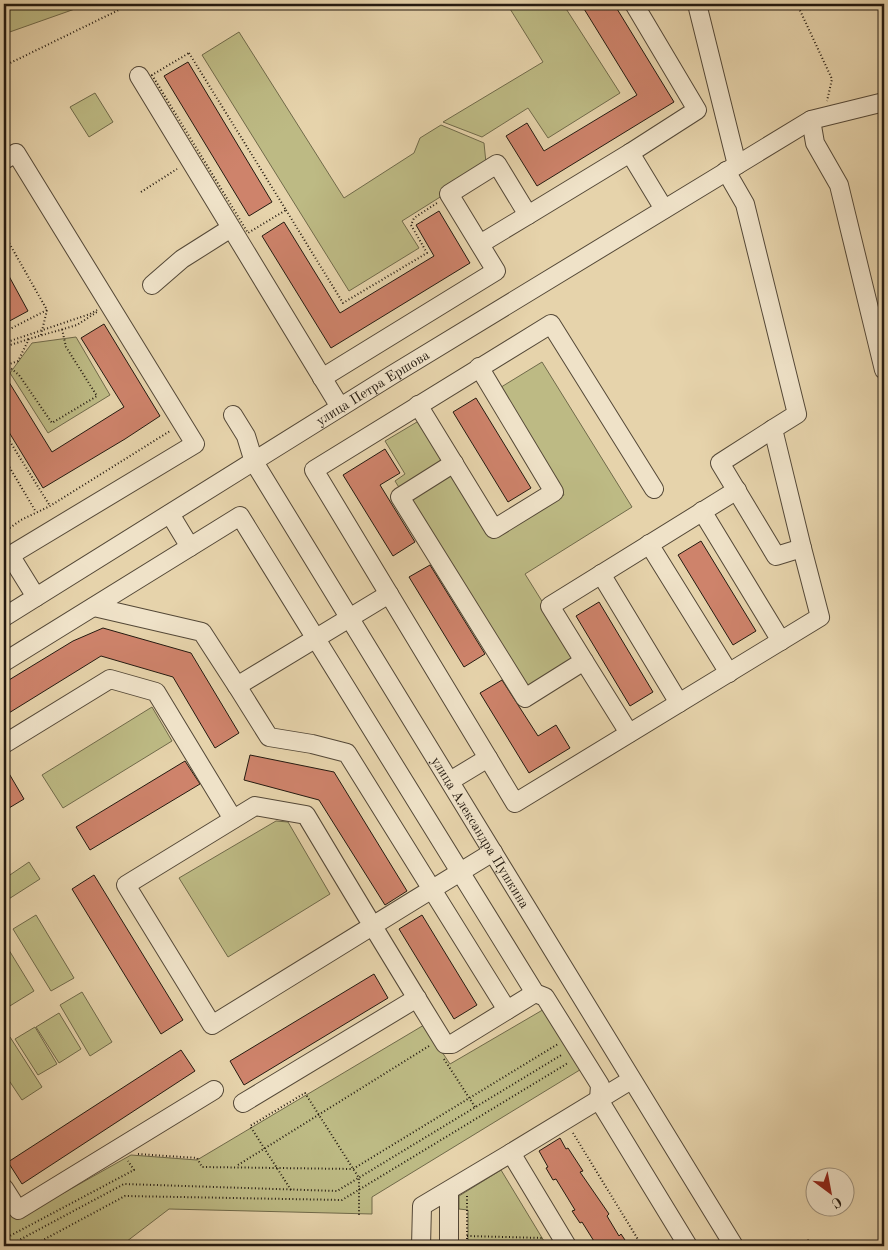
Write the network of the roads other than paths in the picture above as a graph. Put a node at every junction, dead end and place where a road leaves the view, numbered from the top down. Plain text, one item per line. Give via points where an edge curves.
1 (634, 4) edge
2 (697, 4) edge
3 (139, 76) dead end
4 (884, 102) edge
5 (811, 120) junction
6 (630, 153) junction
7 (4, 160) edge
8 (735, 166) junction
9 (664, 209) junction
10 (528, 215) junction
11 (231, 228) junction
12 (480, 244) junction
13 (152, 285) dead end
14 (479, 367) junction
15 (884, 370) edge
16 (322, 378) junction
17 (418, 405) junction
18 (340, 407) junction
19 (233, 415) dead end
20 (773, 429) junction
21 (254, 462) junction
22 (454, 463) junction
23 (654, 490) dead end
24 (736, 490) junction
25 (702, 512) junction
26 (170, 514) junction
27 (649, 544) junction
28 (190, 547) junction
29 (802, 548) junction
30 (7, 557) edge
31 (601, 574) junction
32 (389, 594) junction
33 (36, 597) junction
34 (94, 606) junction
35 (4, 617) edge
36 (350, 618) junction
37 (315, 638) junction
38 (781, 641) junction
39 (584, 661) junction
40 (4, 662) edge
41 (729, 673) junction
42 (237, 686) junction
43 (679, 703) junction
44 (629, 733) junction
45 (4, 744) edge
46 (488, 758) junction
47 (450, 781) junction
48 (233, 819) junction
49 (493, 852) junction
50 (460, 872) junction
51 (433, 889) junction
52 (373, 926) junction
53 (535, 993) junction
54 (417, 998) junction
55 (508, 1010) junction
56 (631, 1080) junction
57 (214, 1090) dead end
58 (599, 1100) junction
59 (243, 1103) dead end
60 (511, 1153) junction
61 (4, 1188) edge
62 (449, 1191) junction
63 (421, 1246) edge
64 (449, 1246) edge
65 (567, 1246) edge
66 (688, 1246) edge
67 (734, 1246) edge

1 - 6 street via 697,110
2 - 8 street
3 - 11 street via 195,158
4 - 5 street, улица Петра Ершова
5 - 8 street, улица Петра Ершова
5 - 15 street via 815,142 839,185
6 - 9 street
6 - 10 street
7 - 30 street via 16,153 195,444
8 - 9 street, улица Петра Ершова
8 - 20 street via 797,414
9 - 18 street, улица Петра Ершова
10 - 12 street
10 - 12 street via 497,164 449,194
11 - 13 street via 182,259
11 - 16 street
12 - 16 street via 496,271
14 - 17 street
14 - 22 street via 554,492 494,529
14 - 23 street via 550,324
16 - 18 street
17 - 22 street
17 - 32 street via 314,470
18 - 21 street, улица Петра Ершова
19 - 21 street, улица Александра Пушкина via 246,436
20 - 24 street via 720,463
20 - 29 street
21 - 26 street, улица Петра Ершова
21 - 36 street, улица Александра Пушкина
22 - 39 street via 400,497 525,698
24 - 25 street
24 - 29 street via 776,556
25 - 27 street
25 - 38 street
26 - 28 street
26 - 33 street, улица Петра Ершова
27 - 31 street
27 - 41 street
28 - 34 street
28 - 37 street via 240,516
29 - 38 street via 820,617
30 - 33 street
31 - 39 street via 550,606
31 - 43 street
32 - 36 street
32 - 46 street
33 - 35 street, улица Петра Ершова
34 - 40 street
34 - 42 street via 202,632
36 - 37 street
36 - 47 street, улица Александра Пушкина
37 - 42 street
37 - 50 street
38 - 41 street
39 - 44 street
41 - 43 street
42 - 51 street via 269,737 348,754
43 - 44 street
44 - 46 street via 515,803
45 - 48 street via 110,679 156,692
46 - 47 street
47 - 49 street, улица Александра Пушкина
48 - 52 street via 255,806 306,815
48 - 52 street via 126,885 212,1024
49 - 50 street
49 - 56 street, улица Александра Пушкина
50 - 51 street
50 - 53 street
51 - 52 street
51 - 55 street
52 - 54 street
53 - 55 street
53 - 58 street via 545,997 570,1043 600,1085
54 - 55 street via 445,1044 452,1044
54 - 59 street
56 - 58 street
56 - 67 street, улица Александра Пушкина
57 - 61 street via 18,1210
58 - 60 street
58 - 66 street
60 - 62 street
60 - 65 street
62 - 63 street via 422,1206
62 - 64 street

